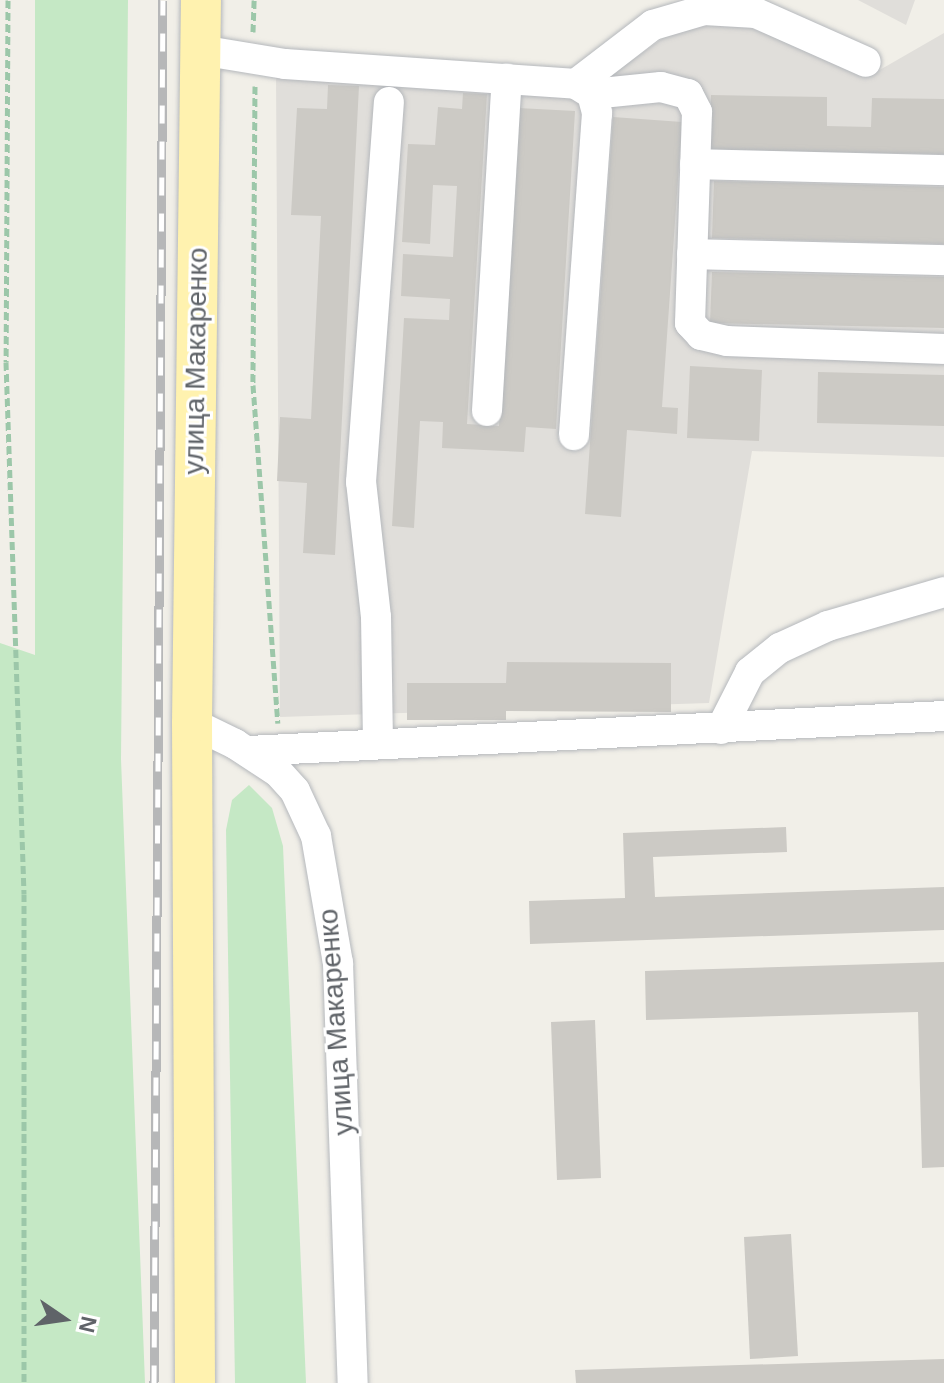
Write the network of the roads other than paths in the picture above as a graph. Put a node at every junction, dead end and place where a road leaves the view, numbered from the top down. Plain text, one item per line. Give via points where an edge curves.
1 (201, 0) edge
2 (200, 50) junction
3 (866, 62) dead end
4 (507, 79) junction
5 (584, 89) junction
6 (389, 102) dead end
7 (695, 164) junction
8 (944, 170) edge
9 (692, 254) junction
10 (944, 260) edge
11 (944, 349) edge
12 (487, 411) dead end
13 (574, 435) dead end
14 (944, 592) edge
15 (944, 716) edge
16 (192, 723) junction
17 (721, 729) junction
18 (378, 743) junction
19 (249, 751) junction
20 (195, 1383) edge
21 (353, 1383) edge

1 - 2 main road, улица Макаренко
2 - 4 street via 285,64
2 - 16 main road, улица Макаренко
3 - 5 street via 756,13 704,10 653,25
4 - 5 street
4 - 12 street
5 - 7 street via 661,87 688,94 697,112
5 - 13 street via 597,113
6 - 18 street via 361,482 376,617
7 - 8 street
7 - 9 street
9 - 10 street
9 - 11 street via 690,323 701,335 727,341
14 - 17 street via 828,626 780,648 750,672
15 - 17 street
16 - 19 street, улица Макаренко
16 - 20 main road, улица Макаренко
17 - 18 street
18 - 19 street
19 - 21 street, улица Макаренко via 295,791 316,836 333,919

